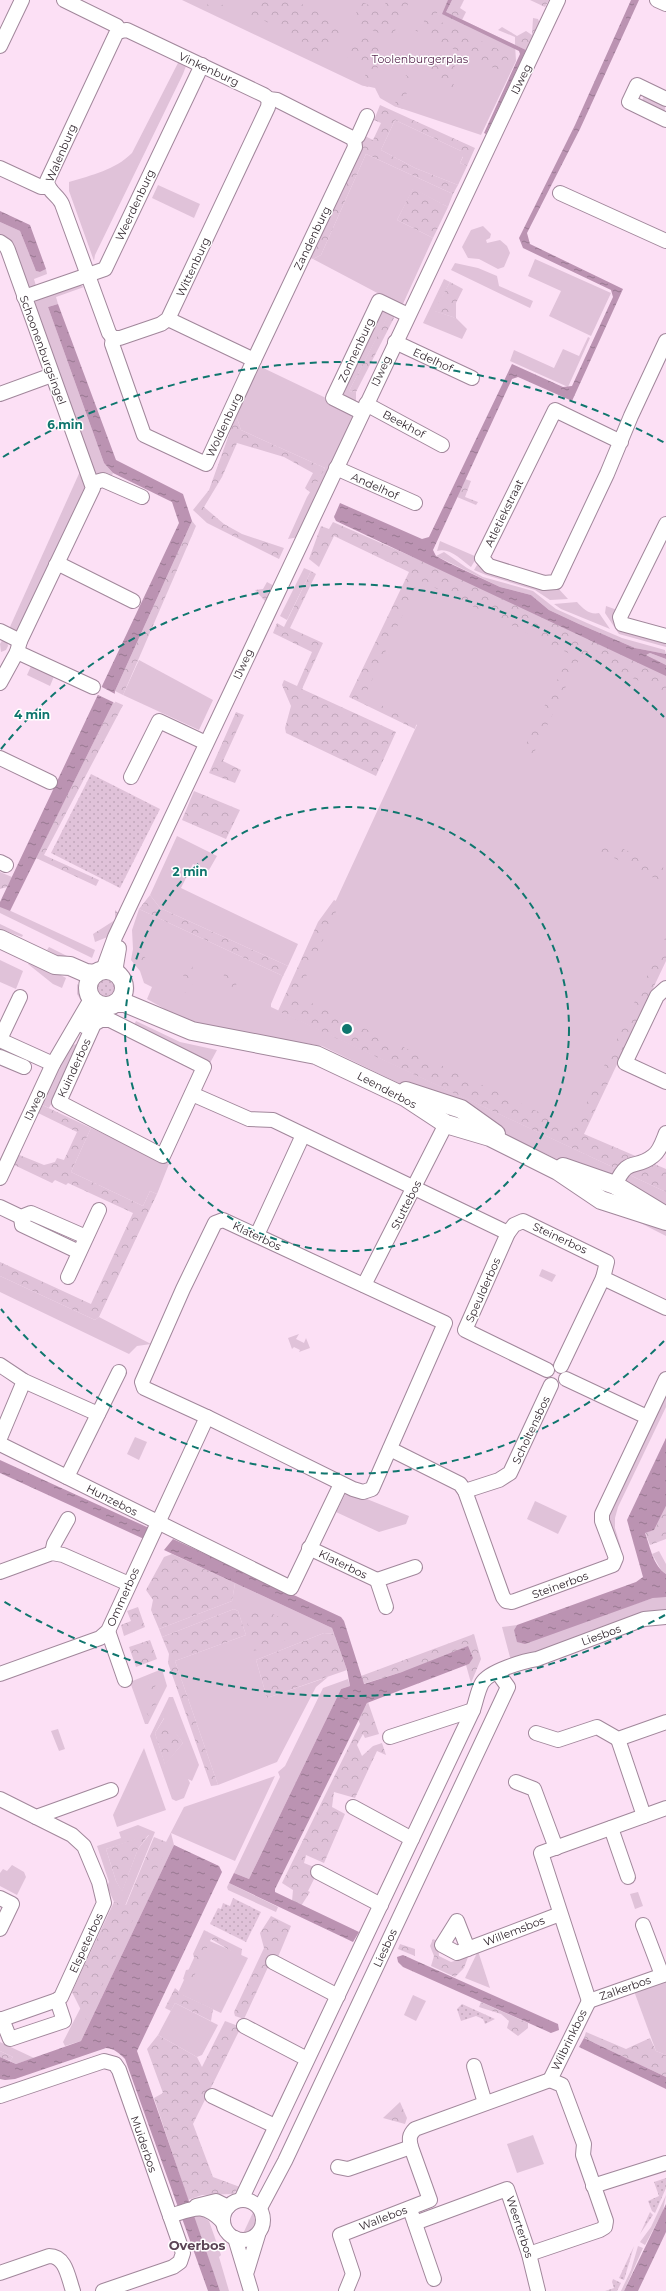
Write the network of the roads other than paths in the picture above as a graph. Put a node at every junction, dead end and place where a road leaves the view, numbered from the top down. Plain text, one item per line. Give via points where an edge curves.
1 (22, 0) edge
2 (64, 0) edge
3 (558, 0) edge
4 (657, 0) edge
5 (666, 4) edge
6 (120, 31) junction
7 (0, 46) edge
8 (202, 65) junction
9 (268, 99) junction
10 (666, 99) edge
11 (367, 116) dead end
12 (666, 120) edge
13 (354, 139) junction
14 (0, 168) edge
15 (47, 187) junction
16 (560, 193) dead end
17 (666, 241) edge
18 (0, 242) edge
19 (88, 275) junction
20 (24, 297) junction
21 (408, 314) junction
22 (168, 319) junction
23 (113, 338) junction
24 (666, 341) edge
25 (395, 342) junction
26 (254, 360) junction
27 (52, 375) junction
28 (472, 378) dead end
29 (0, 394) edge
30 (363, 408) junction
31 (621, 442) junction
32 (442, 445) dead end
33 (336, 468) junction
34 (92, 483) junction
35 (142, 497) dead end
36 (414, 503) dead end
37 (666, 524) edge
38 (56, 565) junction
39 (133, 601) dead end
40 (0, 631) edge
41 (666, 636) edge
42 (12, 653) edge
43 (0, 683) edge
44 (93, 687) dead end
45 (206, 743) junction
46 (0, 758) edge
47 (131, 777) dead end
48 (50, 782) dead end
49 (0, 939) edge
50 (104, 988) junction
51 (666, 988) edge
52 (20, 997) dead end
53 (0, 1039) edge
54 (0, 1057) edge
55 (53, 1064) junction
56 (24, 1068) dead end
57 (666, 1082) edge
58 (192, 1094) junction
59 (444, 1103) junction
60 (440, 1121) junction
61 (466, 1122) junction
62 (666, 1133) edge
63 (303, 1135) junction
64 (0, 1178) edge
65 (608, 1187) junction
66 (415, 1188) junction
67 (614, 1205) junction
68 (0, 1207) edge
69 (99, 1210) dead end
70 (666, 1215) edge
71 (21, 1217) junction
72 (666, 1221) edge
73 (508, 1233) junction
74 (257, 1235) junction
75 (86, 1238) junction
76 (79, 1252) junction
77 (68, 1277) dead end
78 (603, 1278) junction
79 (364, 1285) junction
80 (666, 1308) edge
81 (0, 1365) edge
82 (561, 1366) junction
83 (547, 1370) junction
84 (119, 1372) dead end
85 (566, 1379) junction
86 (666, 1379) edge
87 (24, 1381) junction
88 (551, 1385) junction
89 (98, 1414) junction
90 (207, 1417) junction
91 (647, 1417) junction
92 (0, 1438) edge
93 (0, 1444) edge
94 (390, 1449) junction
95 (67, 1477) junction
96 (340, 1484) junction
97 (465, 1492) junction
98 (68, 1518) dead end
99 (157, 1523) junction
100 (309, 1548) junction
101 (52, 1553) junction
102 (415, 1567) dead end
103 (0, 1572) edge
104 (377, 1580) junction
105 (128, 1584) junction
106 (386, 1607) dead end
107 (666, 1617) edge
108 (108, 1631) junction
109 (537, 1659) junction
110 (498, 1673) junction
111 (0, 1674) edge
112 (125, 1680) dead end
113 (508, 1686) junction
114 (472, 1710) junction
115 (666, 1722) edge
116 (536, 1733) dead end
117 (390, 1736) dead end
118 (618, 1739) junction
119 (516, 1782) dead end
120 (111, 1790) dead end
121 (0, 1799) edge
122 (352, 1807) dead end
123 (666, 1808) edge
124 (644, 1816) junction
125 (36, 1817) junction
126 (611, 1828) junction
127 (412, 1839) junction
128 (556, 1848) junction
129 (318, 1872) dead end
130 (628, 1877) dead end
131 (0, 1898) edge
132 (381, 1905) junction
133 (560, 1914) junction
134 (643, 1925) dead end
135 (0, 1929) edge
136 (364, 1940) junction
137 (386, 1947) junction
138 (468, 1949) dead end
139 (273, 1962) dead end
140 (353, 1962) junction
141 (373, 1974) junction
142 (664, 1975) edge
143 (338, 1996) junction
144 (57, 2000) junction
145 (589, 2001) junction
146 (1, 2020) edge
147 (244, 2026) dead end
148 (307, 2059) junction
149 (474, 2066) dead end
150 (550, 2080) junction
151 (0, 2096) edge
152 (212, 2096) dead end
153 (485, 2104) junction
154 (275, 2126) junction
155 (411, 2146) junction
156 (666, 2163) edge
157 (338, 2167) dead end
158 (593, 2186) junction
159 (241, 2200) junction
160 (228, 2207) junction
161 (194, 2208) junction
162 (260, 2208) junction
163 (409, 2208) junction
164 (174, 2215) junction
165 (223, 2222) junction
166 (415, 2224) junction
167 (258, 2235) junction
168 (235, 2238) junction
169 (529, 2254) junction
170 (0, 2273) edge
171 (246, 2276) junction
172 (434, 2279) dead end
173 (73, 2291) edge
174 (103, 2291) edge
175 (251, 2291) edge
176 (346, 2291) edge
177 (538, 2291) edge

1 - 7 street
2 - 6 street, Vinkenburg via 115,25
3 - 21 street, IJweg
4 - 5 street
6 - 8 street, Vinkenburg via 127,30
6 - 15 street, Walenburg via 116,34 50,174
8 - 9 street, Vinkenburg via 264,94
8 - 19 street, Weerdenburg via 104,269
9 - 13 street, Vinkenburg via 277,100
9 - 22 street, Wittenburg via 268,107
10 - 12 street via 637,85 629,102
11 - 13 street, Zandenburg via 358,136
13 - 26 street, Zandenburg via 355,147
14 - 15 street via 41,187
15 - 19 street, Walenburg via 62,204
16 - 17 street
18 - 20 street, Schoonenburgsingel via 6,246
19 - 20 street, Weerdenburg
19 - 23 street
20 - 27 street, Schoonenburgsingel
21 - 25 street, IJweg
21 - 30 street, Zonnenburg via 378,301 333,398
22 - 23 street via 161,324
22 - 26 street
23 - 26 street, Woldenburg via 112,344 144,435 206,464
24 - 31 street, Atletiekstraat
25 - 28 street, Edelhof
25 - 30 street, IJweg
27 - 29 street
27 - 34 street, Schoonenburgsingel
30 - 32 street, Beekhof
30 - 33 street, IJweg
31 - 31 street, Atletiekstraat via 556,582 544,583 489,566 482,558 554,410
33 - 36 street, Andelhof
33 - 45 street, IJweg
34 - 35 street via 103,480
34 - 38 street via 91,492
37 - 41 street via 620,617 622,624
38 - 39 street via 63,566
38 - 42 street
40 - 42 street
42 - 43 street
42 - 44 street
45 - 47 street via 159,721
45 - 50 street, IJweg via 120,928 116,966
46 - 48 street
49 - 50 main road via 55,964 64,974
50 - 55 street, IJweg
50 - 59 main road, Leenderbos via 135,998 184,1023 322,1052 409,1092
50 - 60 main road, Leenderbos via 126,1003 192,1031 316,1055 406,1097
51 - 57 street via 657,996 625,1063
52 - 53 street
53 - 55 street
54 - 56 street
55 - 64 street, IJweg
58 - 58 street, Kuinderbos via 163,1156 59,1102 94,1024 101,1020 110,1020 204,1067
58 - 63 street via 248,1119 272,1120
59 - 60 main road via 434,1108
59 - 61 main road, Leenderbos
60 - 61 main road, Leenderbos
60 - 66 street, Stuttebos
61 - 65 main road, Leenderbos via 558,1171
62 - 65 street via 654,1155 628,1165
63 - 66 street
63 - 74 street
65 - 67 main road, Leenderbos
65 - 67 main road via 626,1200
65 - 70 main road, Leenderbos
66 - 73 street
66 - 79 street, Stuttebos
67 - 72 main road, Leenderbos
68 - 71 street
69 - 75 street
71 - 75 street via 31,1213
71 - 76 street via 22,1225
73 - 78 street, Steinerbos via 514,1225 522,1221 604,1259 608,1265
73 - 83 street, Speulderbos via 465,1330
74 - 79 street, Klaterbos
74 - 90 street, Klaterbos via 223,1220 215,1223 142,1382 144,1388
75 - 76 street
76 - 77 street
78 - 80 street
78 - 82 street
79 - 94 street, Klaterbos via 445,1323
81 - 87 street
82 - 83 street via 551,1365
82 - 85 street via 566,1370
83 - 88 street via 546,1380
84 - 89 street
85 - 88 street via 562,1385
85 - 91 street
86 - 91 street, Steinerbos
87 - 89 street
87 - 92 street
88 - 97 street, Scholtensbos via 510,1472 499,1480
89 - 95 street
90 - 96 street, Klaterbos
90 - 99 street, Ommerbos
91 - 97 street, Steinerbos via 602,1514 602,1521 616,1558 613,1565 604,1570 512,1602 506,1601
93 - 95 street, Hunzebos
94 - 96 street, Klaterbos via 372,1489 363,1492
94 - 97 street, Steinerbos via 455,1480
95 - 99 street, Hunzebos
96 - 100 street, Klaterbos
98 - 101 street
99 - 100 street, Klaterbos via 290,1588
99 - 105 street, Ommerbos
100 - 104 street, Klaterbos
101 - 103 street
101 - 105 street via 63,1555
102 - 104 street, Klaterbos
104 - 106 street, Klaterbos
105 - 108 street, Ommerbos
107 - 109 street, Liesbos via 644,1619
108 - 111 street, Ommerbos via 100,1638
108 - 112 street
109 - 110 street, Liesbos via 522,1661
109 - 113 street, Liesbos via 513,1677
110 - 113 street
110 - 114 street, Liesbos via 482,1682
113 - 137 street, Liesbos
114 - 117 street
114 - 127 street, Liesbos
115 - 118 street
116 - 118 street via 558,1740 597,1728
118 - 124 street
119 - 128 street via 534,1789
120 - 125 street
121 - 125 street, Elspeterbos
122 - 127 street
123 - 124 street
124 - 126 street
125 - 144 street, Elspeterbos via 72,1835 84,1846 99,1882 104,1903 61,1997
126 - 128 street
126 - 130 street
127 - 132 street, Liesbos
128 - 133 street via 541,1853
129 - 132 street
131 - 135 street via 12,1904
132 - 136 street, Liesbos
133 - 138 street, Willemsbos
133 - 145 street
134 - 142 street, Zalkerbos
136 - 137 street via 373,1947
136 - 140 street, Liesbos
137 - 141 street, Liesbos
139 - 143 street
140 - 141 street via 369,1967
140 - 143 street, Liesbos
141 - 162 street, Liesbos
142 - 145 street, Zalkerbos
143 - 148 street, Liesbos
144 - 146 street
144 - 146 street via 64,2021 10,2039
145 - 150 street, Wilbrinkbos
147 - 148 street
148 - 154 street, Liesbos
149 - 153 street
150 - 153 street
150 - 158 street, Wilbrinkbos via 562,2085 584,2144 583,2155
151 - 164 street, Muiderbos via 98,2062 110,2061 115,2064
152 - 154 street
153 - 155 street via 415,2129 409,2139
154 - 159 street, Liesbos
155 - 157 street via 348,2169
155 - 163 street, Wallebos via 430,2200
156 - 158 street
158 - 169 street, Wilbrinkbos via 606,2221 605,2227
159 - 160 street
159 - 162 street via 252,2202
160 - 161 street via 216,2201 197,2204
160 - 165 street
161 - 164 street
161 - 165 street via 206,2209
162 - 167 street via 263,2224
163 - 166 street
163 - 176 street, Wallebos via 340,2235 352,2274
164 - 174 street, Muiderbos via 183,2253 180,2262
165 - 168 street via 229,2235
166 - 169 street, Weerterbos via 507,2189
166 - 172 street
167 - 168 street via 247,2240
167 - 171 street
168 - 171 street
169 - 177 street, Weerterbos
170 - 173 street via 48,2256 57,2256 62,2260
171 - 175 street

